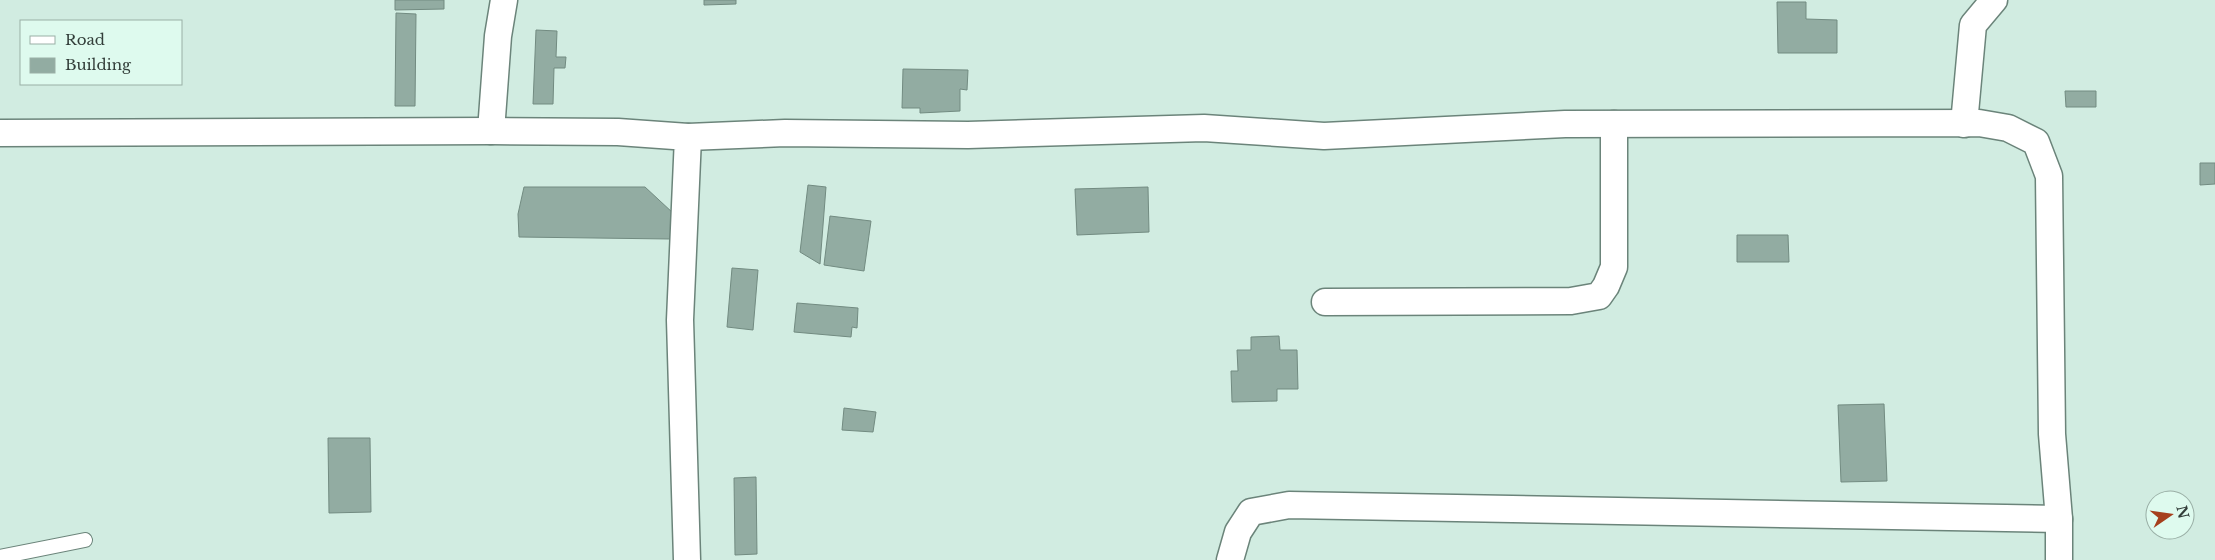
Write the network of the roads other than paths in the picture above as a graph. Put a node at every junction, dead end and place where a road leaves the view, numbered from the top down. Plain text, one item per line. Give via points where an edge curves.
1 (504, 0) edge
2 (1994, 0) edge
3 (1614, 124) junction
4 (1964, 124) junction
5 (491, 131) junction
6 (0, 133) edge
7 (688, 138) junction
8 (1326, 302) dead end
9 (2058, 519) junction
10 (86, 540) dead end
11 (0, 557) edge
12 (687, 560) edge
13 (1230, 560) edge
14 (2059, 560) edge

1 - 5 street
2 - 4 street via 1973,25
3 - 4 street
3 - 7 street via 1324,136 1204,128 968,135 785,133
3 - 8 street via 1614,267 1599,296 1571,300
4 - 9 street via 2008,128 2036,142 2049,176 2052,434
5 - 6 street
5 - 7 street via 618,132
7 - 12 street via 680,320
9 - 13 street via 1289,505 1251,512 1238,532
9 - 14 street
10 - 11 lane

